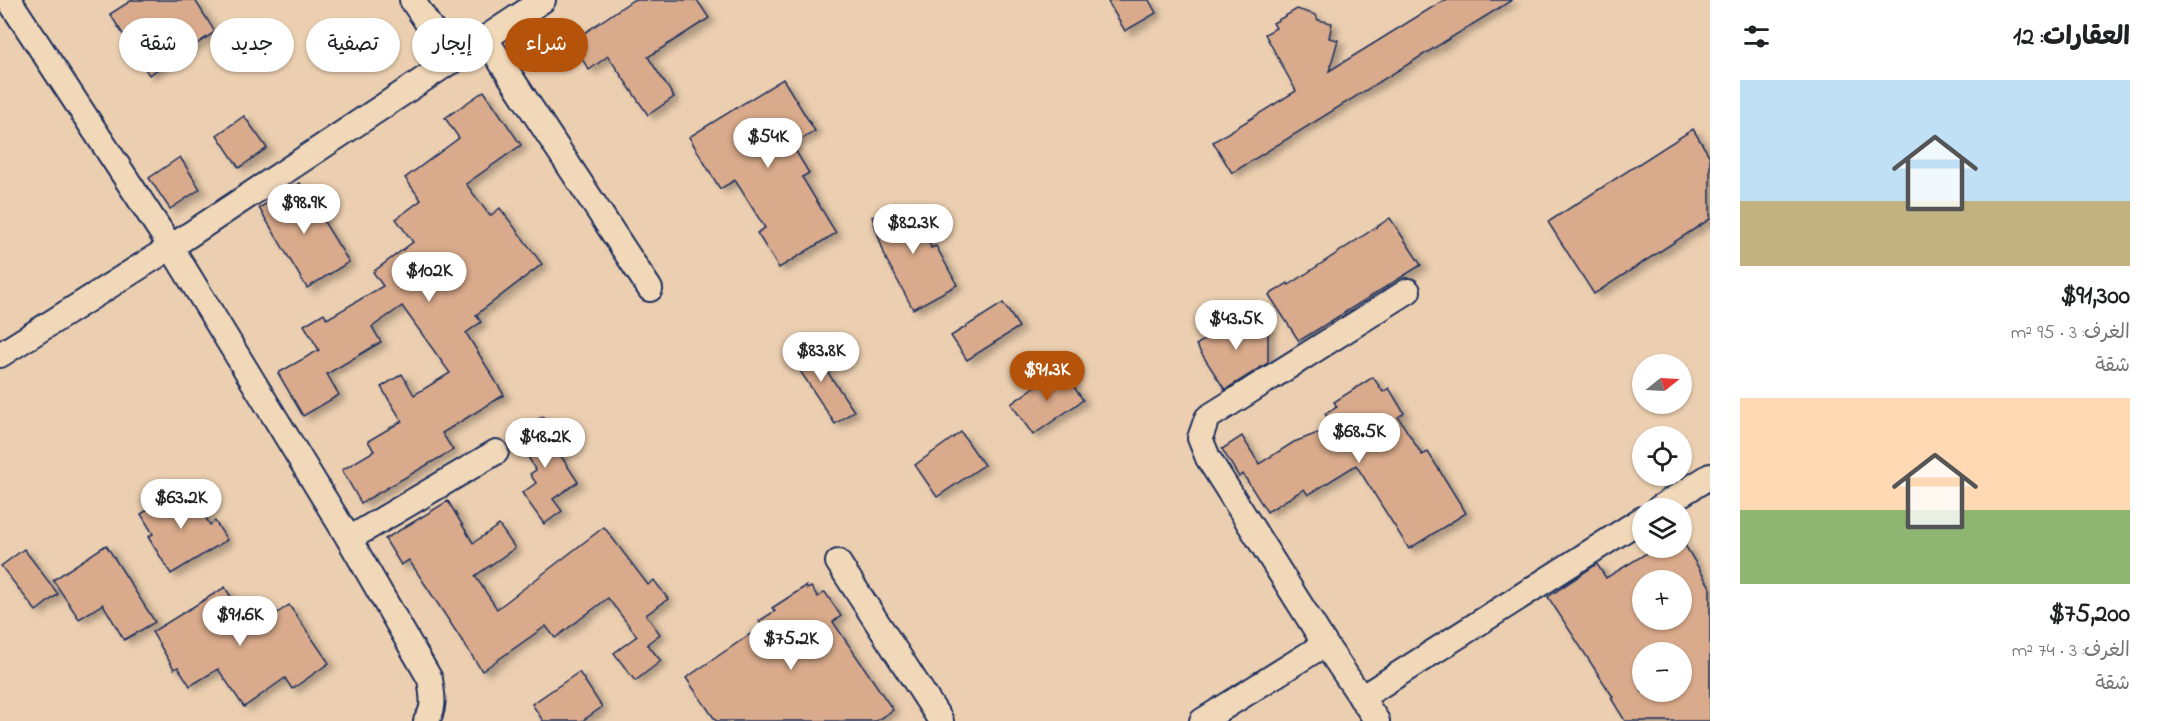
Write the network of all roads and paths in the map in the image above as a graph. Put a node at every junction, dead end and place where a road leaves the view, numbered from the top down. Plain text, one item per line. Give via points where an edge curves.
1 (9, 0) edge
2 (412, 0) edge
3 (543, 0) edge
4 (424, 18) edge
5 (493, 33) edge
6 (493, 50) edge
7 (436, 72) edge
8 (171, 247) junction
9 (650, 289) dead end
10 (1408, 291) dead end
11 (0, 355) edge
12 (496, 452) dead end
13 (1710, 476) edge
14 (1675, 498) edge
15 (1632, 525) edge
16 (349, 539) junction
17 (838, 562) dead end
18 (1324, 644) junction
19 (1361, 698) junction
20 (426, 721) edge
21 (941, 721) edge
22 (1202, 721) edge
23 (1377, 721) edge

1 - 8 street
2 - 4 street
3 - 5 street
6 - 9 street
7 - 8 street
8 - 11 street
8 - 16 street
10 - 18 street via 1208,418 1200,438 1208,458
12 - 16 street
13 - 14 street
15 - 19 street
16 - 20 street via 430,679 432,713
17 - 21 street
18 - 19 street
18 - 22 street
19 - 23 street

